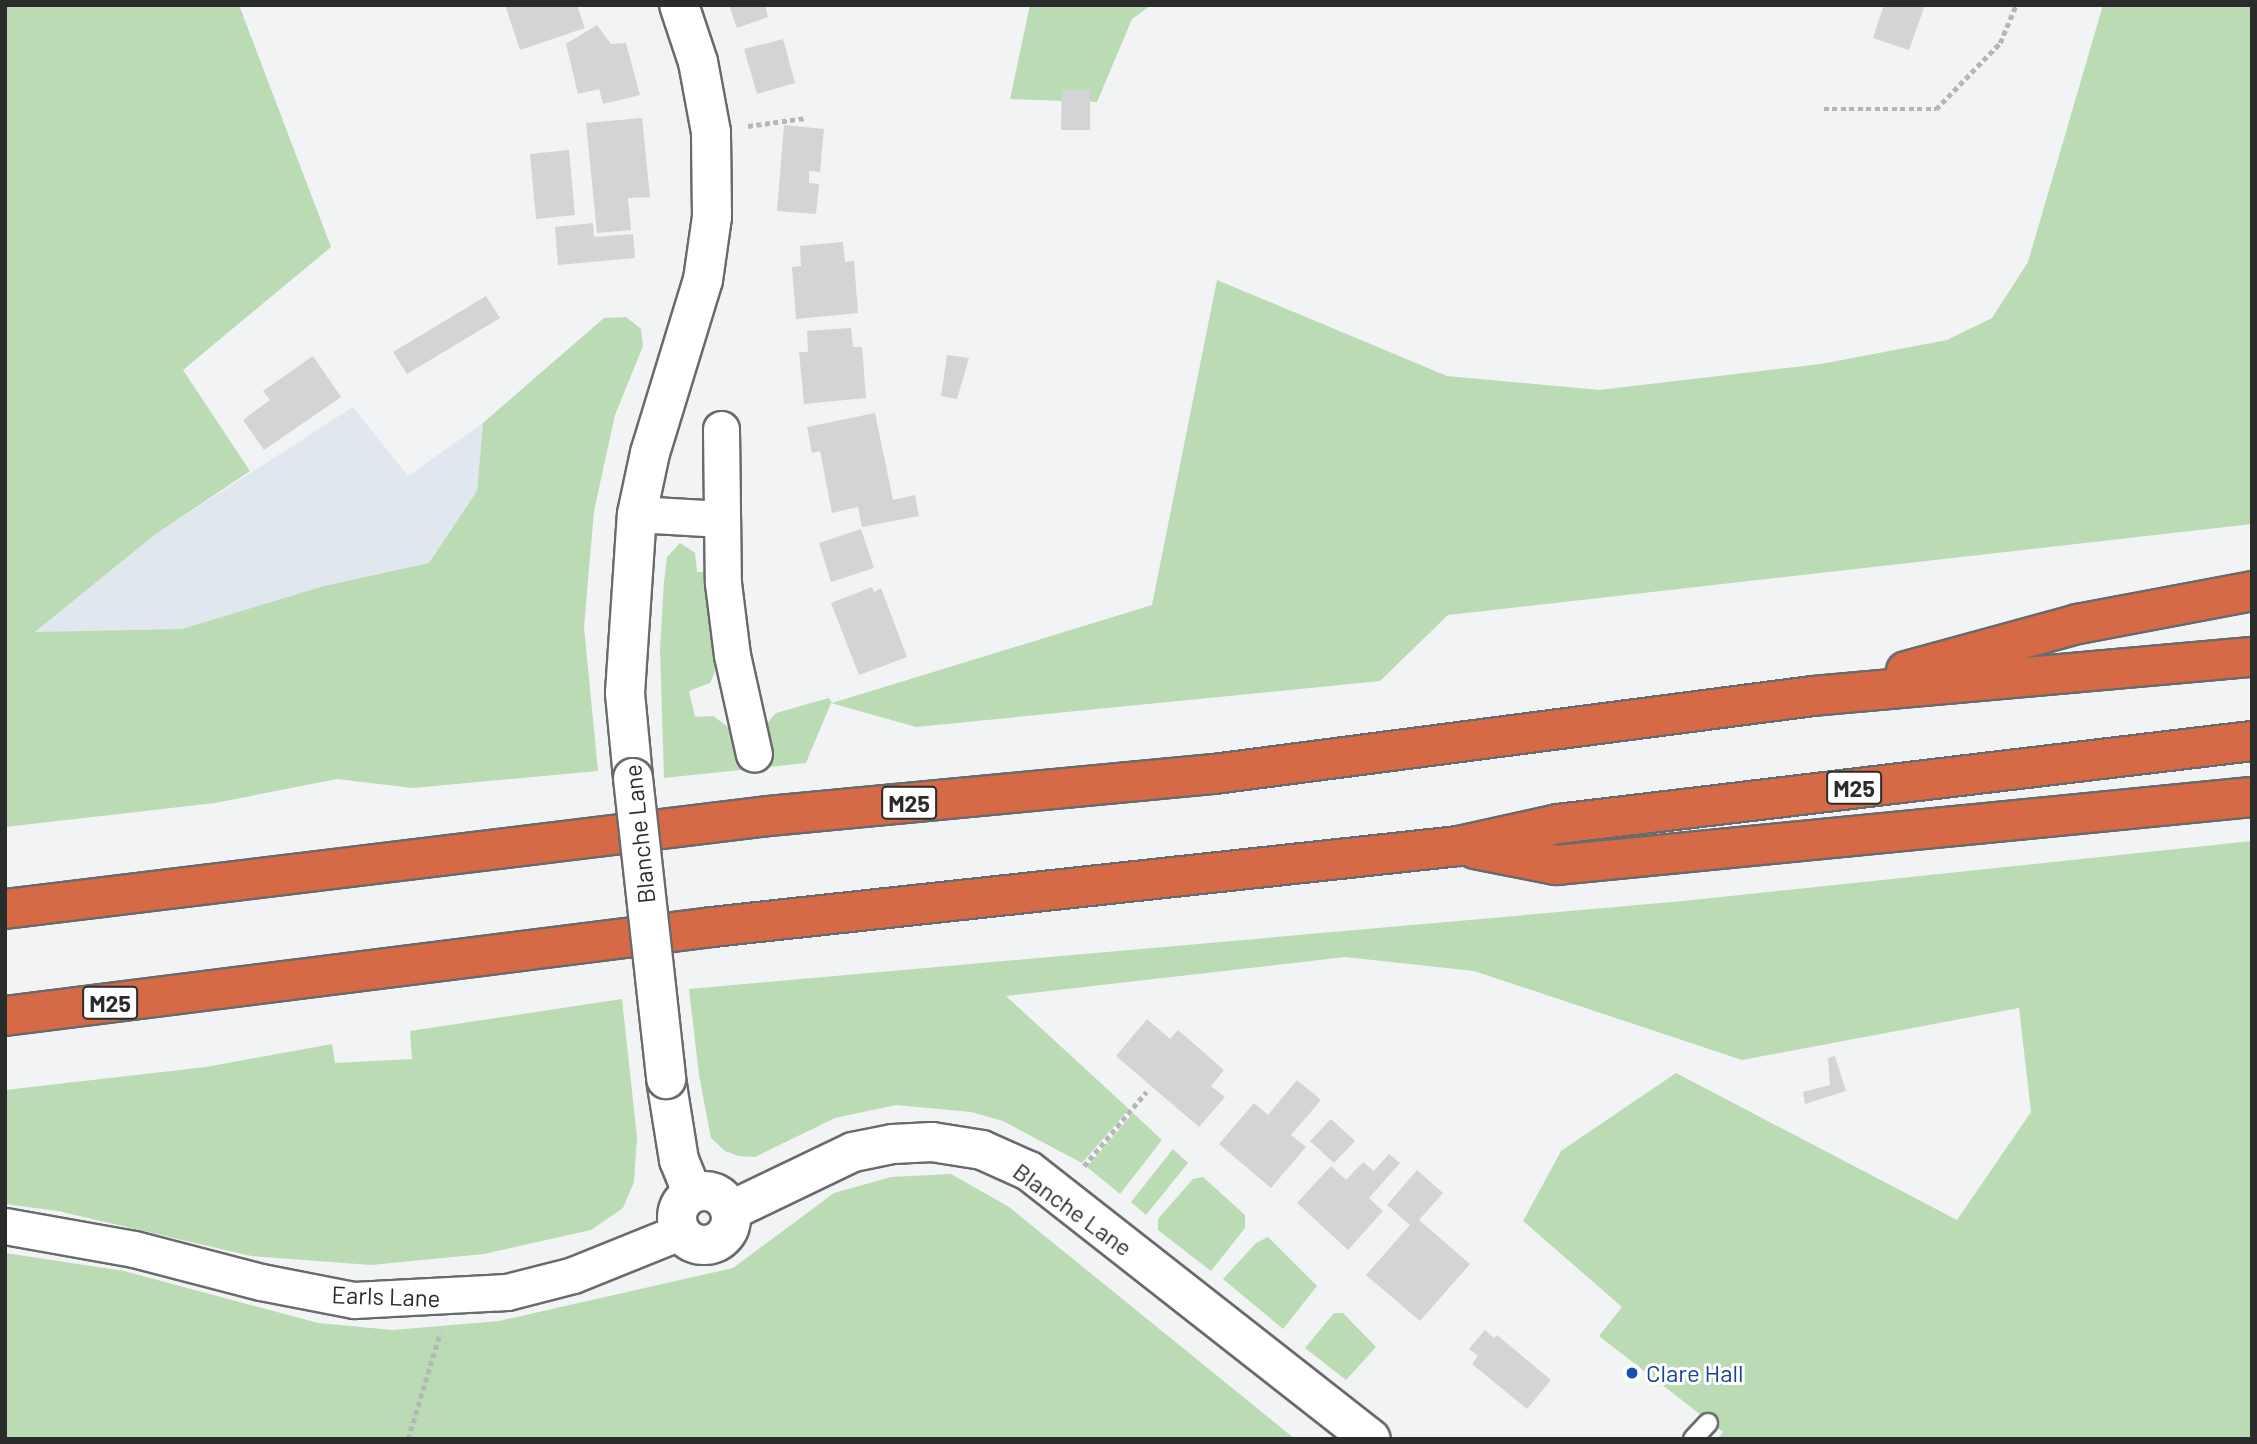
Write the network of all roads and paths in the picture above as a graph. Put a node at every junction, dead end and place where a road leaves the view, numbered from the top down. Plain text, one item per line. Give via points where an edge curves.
1 (679, 5) edge
2 (2015, 5) edge
3 (1824, 109) dead end
4 (806, 118) dead end
5 (711, 132) junction
6 (721, 429) dead end
7 (637, 513) junction
8 (721, 519) junction
9 (2252, 591) edge
10 (2252, 657) edge
11 (1813, 696) junction
12 (2252, 741) edge
13 (754, 754) dead end
14 (2252, 797) edge
15 (1459, 846) junction
16 (5, 909) edge
17 (5, 1016) edge
18 (1146, 1092) dead end
19 (692, 1193) junction
20 (1059, 1195) junction
21 (730, 1211) junction
22 (5, 1226) edge
23 (680, 1232) junction
24 (450, 1298) junction
25 (1708, 1423) dead end
26 (408, 1439) edge
27 (1371, 1439) edge
28 (1693, 1439) edge

1 - 5 street, Blanche Lane via 698,62
2 - 3 path via 2000,43 1936,109
4 - 5 path
5 - 7 street, Blanche Lane via 712,217 703,280 650,453
6 - 8 street
7 - 8 street
7 - 19 street, Blanche Lane, bridge via 625,692 666,1079 679,1160
8 - 13 street via 732,655
9 - 11 highway, M25 via 2078,624
10 - 11 highway, M25
11 - 16 highway, M25 via 1214,774 769,816
12 - 15 highway, M25 via 1558,824
14 - 15 highway, M25 via 1556,865
15 - 17 highway, M25 via 712,927
18 - 20 path
19 - 21 street via 711,1192
19 - 23 street via 679,1206
20 - 21 street, Blanche Lane via 1029,1171 982,1150 932,1142 893,1143 853,1152
20 - 27 street, Blanche Lane
21 - 23 street via 729,1228 718,1241 701,1245
22 - 24 street, Earls Lane via 134,1249 354,1300
23 - 24 street, Earls Lane via 573,1275 507,1292
24 - 26 path
25 - 28 lane

